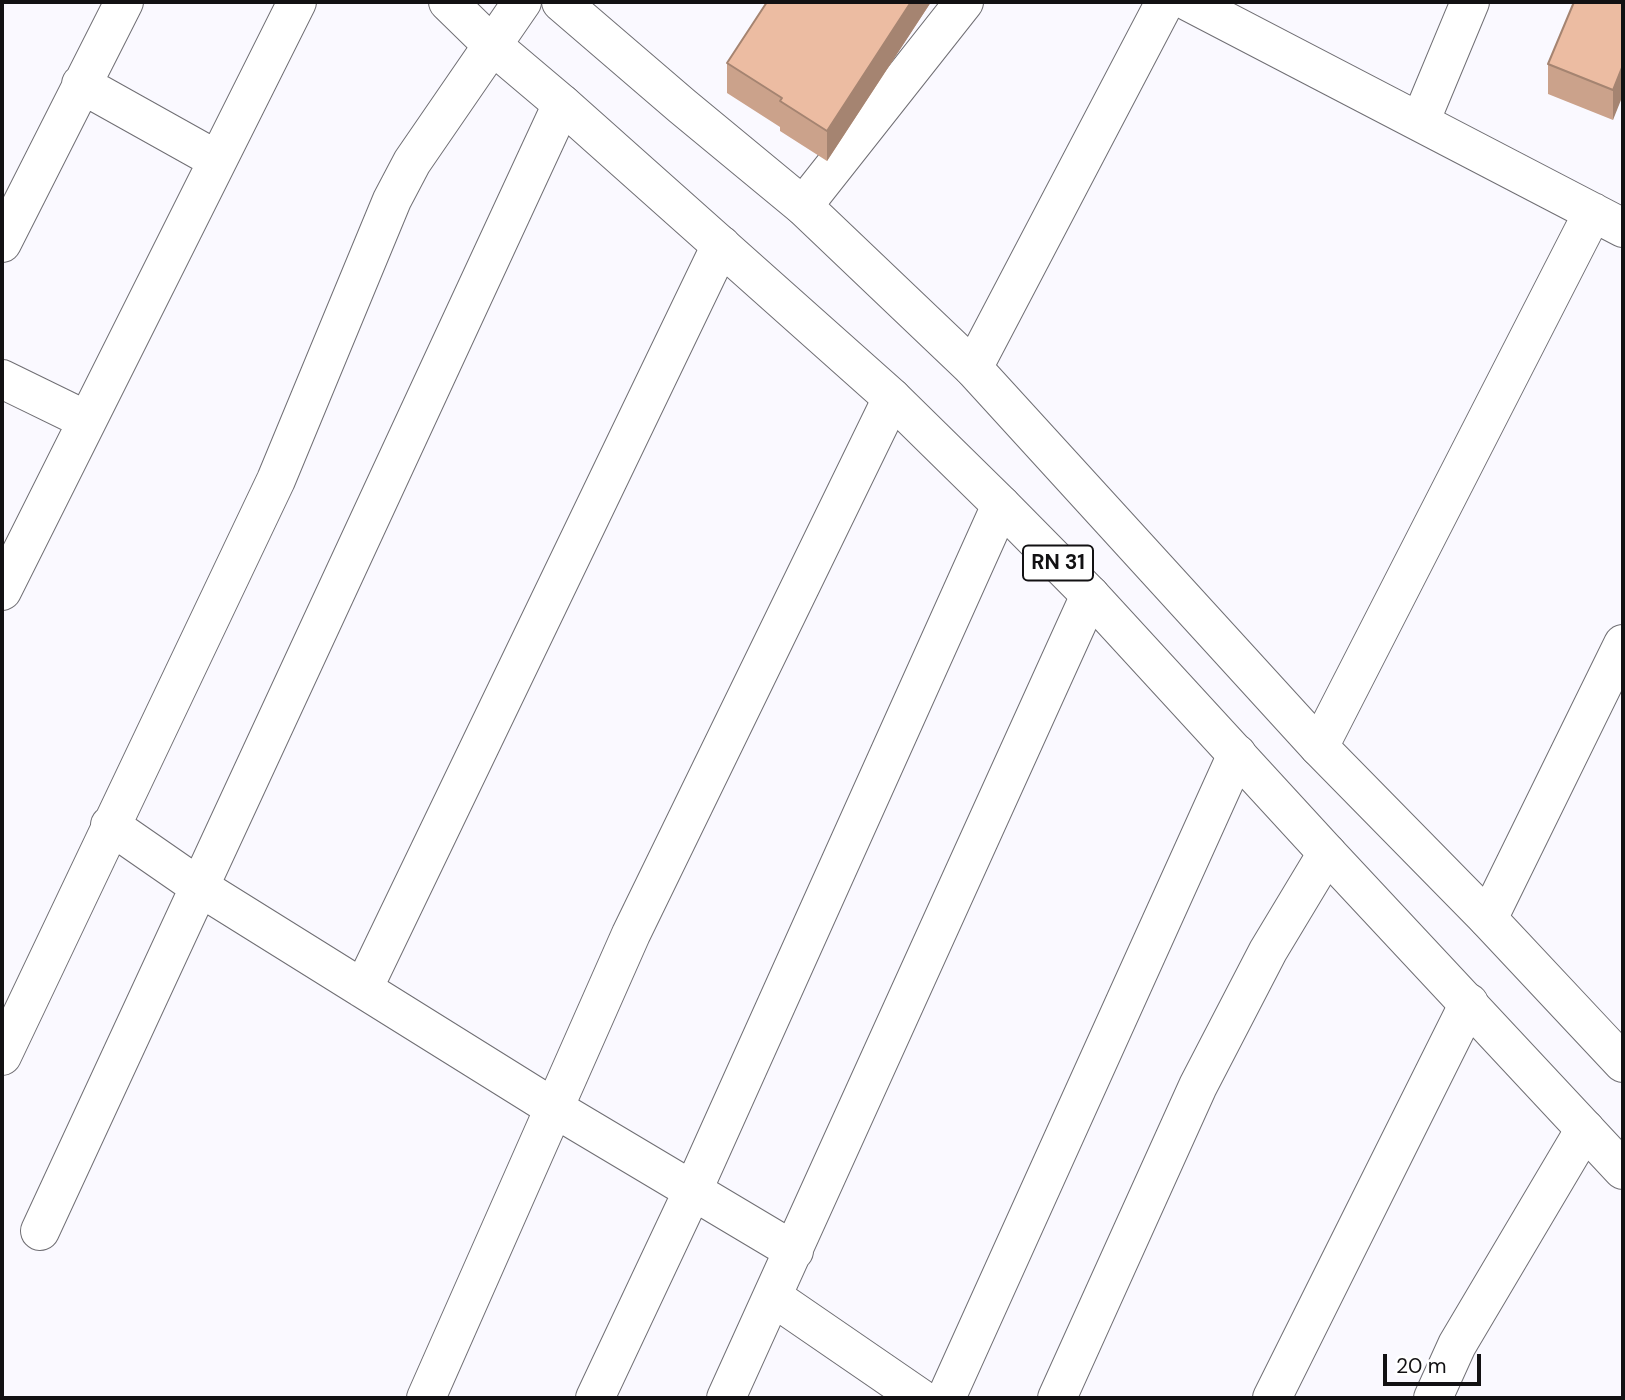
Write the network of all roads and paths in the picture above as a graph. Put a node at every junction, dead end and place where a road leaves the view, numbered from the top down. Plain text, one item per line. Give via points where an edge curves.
1 (124, 2) edge
2 (297, 2) edge
3 (447, 2) edge
4 (522, 2) edge
5 (561, 2) edge
6 (964, 2) edge
7 (1470, 2) edge
8 (1189, 3) edge
9 (491, 44) junction
10 (81, 84) junction
11 (562, 104) junction
12 (1420, 122) junction
13 (217, 160) junction
14 (803, 206) junction
15 (1612, 213) edge
16 (2, 243) edge
17 (721, 245) junction
18 (973, 368) junction
19 (2, 379) edge
20 (891, 398) junction
21 (86, 420) junction
22 (1001, 505) junction
23 (2, 591) edge
24 (1090, 595) junction
25 (1623, 644) edge
26 (1319, 747) junction
27 (1237, 754) junction
28 (110, 825) junction
29 (1327, 853) junction
30 (198, 886) junction
31 (1488, 919) junction
32 (363, 989) junction
33 (1469, 1003) junction
34 (1621, 1055) edge
35 (2, 1056) edge
36 (554, 1108) junction
37 (1584, 1129) junction
38 (1623, 1170) edge
39 (693, 1191) junction
40 (40, 1231) dead end
41 (794, 1251) junction
42 (773, 1297) junction
43 (426, 1398) edge
44 (595, 1398) edge
45 (726, 1398) edge
46 (920, 1398) edge
47 (946, 1398) edge
48 (1057, 1398) edge
49 (1272, 1398) edge
50 (1433, 1398) edge

1 - 10 main road
2 - 13 main road
3 - 9 main road, RN 31
4 - 9 main road
5 - 14 main road, RN 31
6 - 14 main road
7 - 12 main road
8 - 12 main road
8 - 18 main road
9 - 11 main road, RN 31
9 - 28 main road via 392,200 276,480
10 - 13 main road
10 - 16 main road
11 - 17 main road, RN 31
11 - 30 main road
12 - 15 main road
13 - 21 main road
14 - 18 main road, RN 31
15 - 26 main road
17 - 20 main road, RN 31
17 - 32 main road
18 - 26 main road, RN 31
19 - 21 main road
20 - 22 main road, RN 31
20 - 36 main road via 631,934
21 - 23 main road
22 - 24 main road, RN 31
22 - 39 main road
24 - 27 main road, RN 31
24 - 41 main road
25 - 31 main road
26 - 31 main road, RN 31
27 - 29 main road, RN 31
27 - 47 main road
28 - 30 main road
28 - 35 main road
29 - 33 main road, RN 31
29 - 48 main road via 1268,951 1198,1086
30 - 32 main road
30 - 40 main road
31 - 34 main road, RN 31
32 - 36 main road
33 - 37 main road, RN 31
33 - 49 main road
36 - 39 main road
36 - 43 main road
37 - 38 main road, RN 31
37 - 50 main road via 1457,1345
39 - 41 main road
39 - 44 main road
41 - 42 main road
42 - 45 main road
42 - 46 main road

